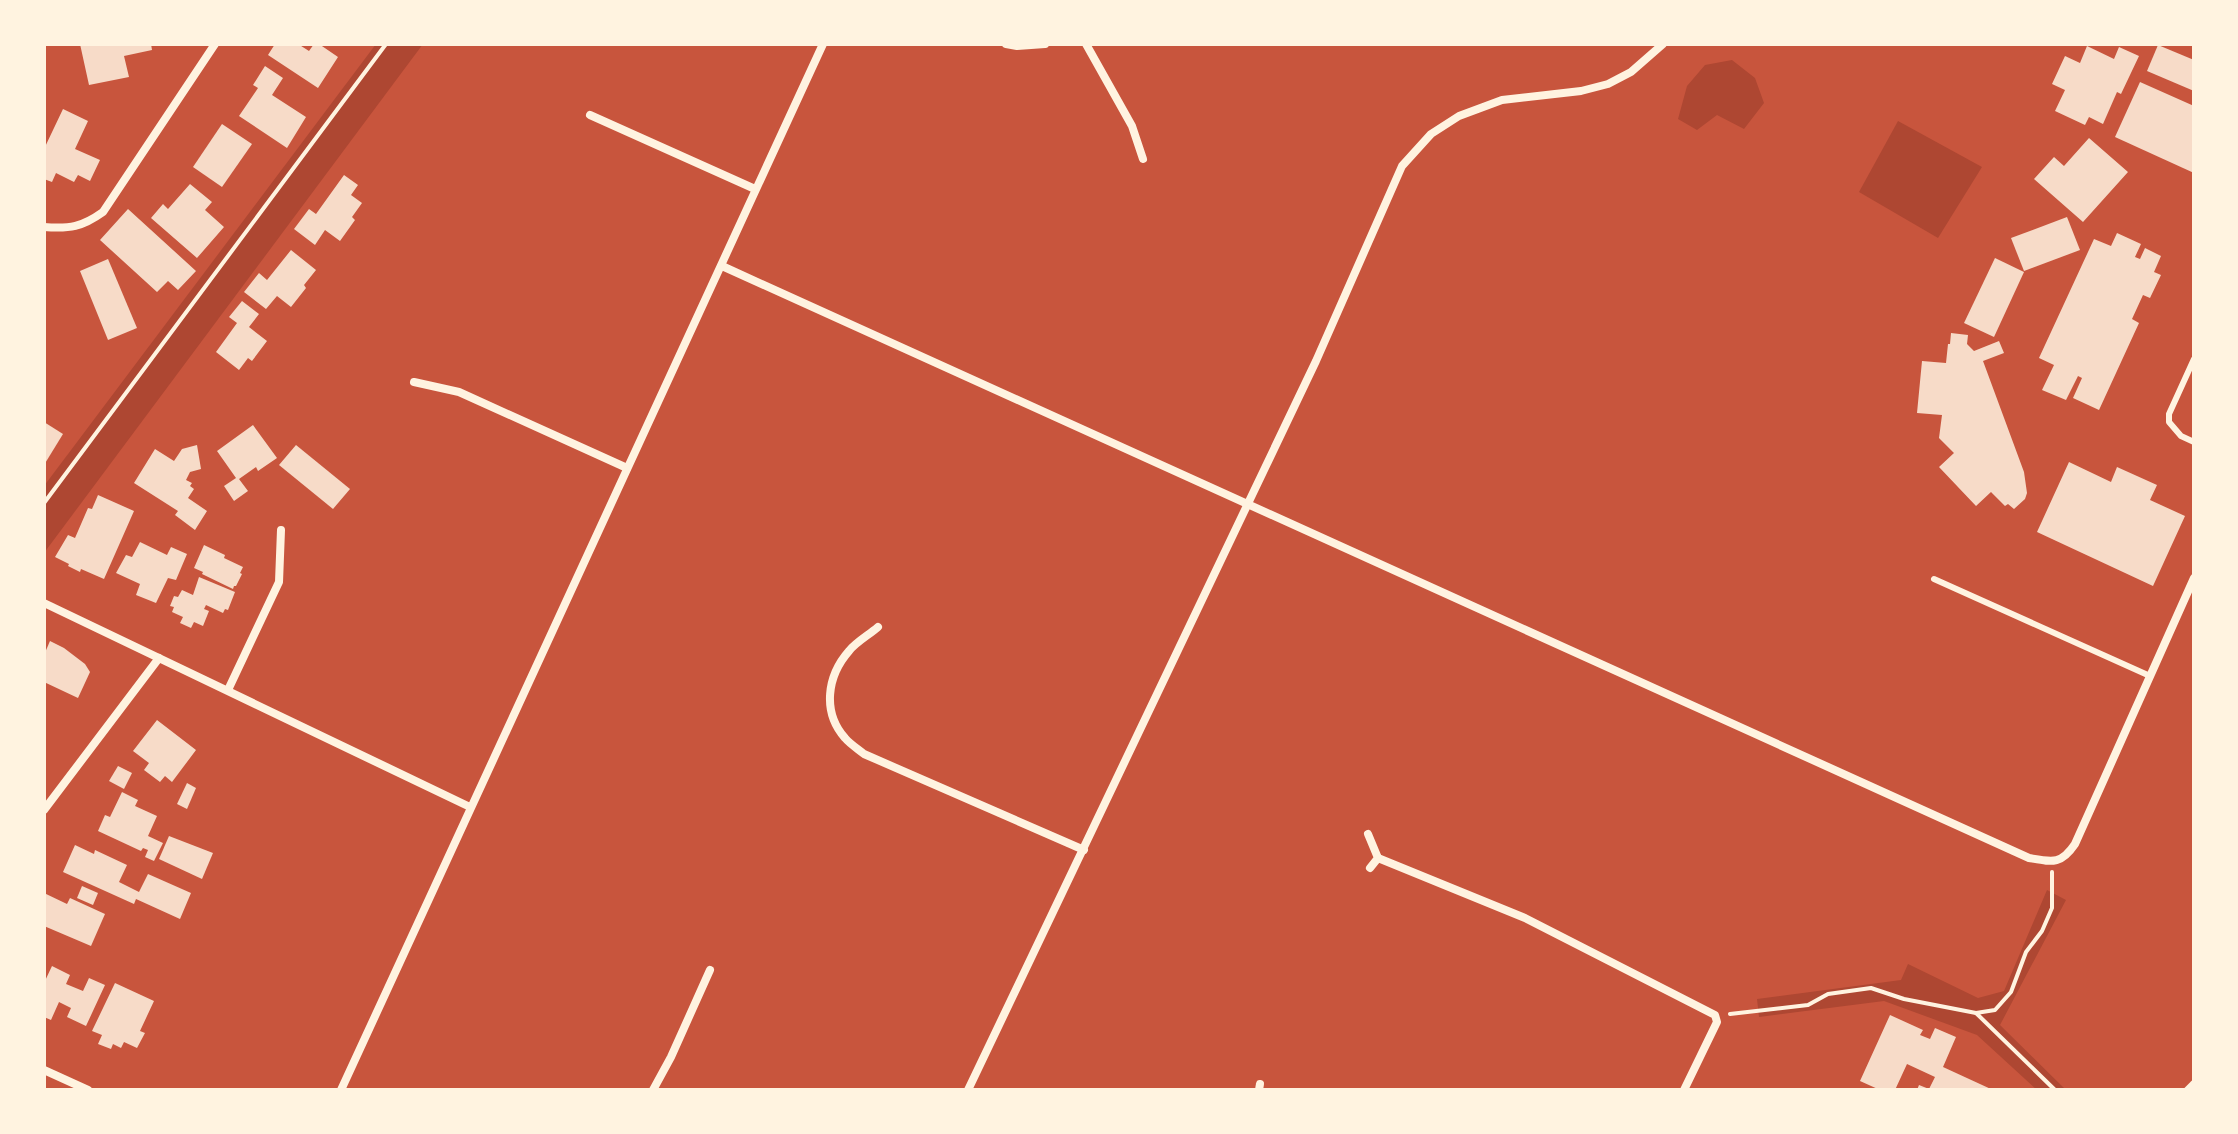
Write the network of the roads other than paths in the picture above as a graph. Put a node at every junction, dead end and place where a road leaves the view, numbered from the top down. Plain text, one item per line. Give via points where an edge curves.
1 (215, 44) edge
2 (823, 44) edge
3 (1006, 44) edge
4 (1045, 44) edge
5 (1086, 44) edge
6 (1663, 44) edge
7 (590, 115) dead end
8 (1143, 159) dead end
9 (755, 189) junction
10 (44, 227) edge
11 (722, 266) junction
12 (2194, 359) edge
13 (414, 382) dead end
14 (2194, 442) edge
15 (627, 468) junction
16 (1246, 503) junction
17 (281, 530) dead end
18 (2194, 578) edge
19 (1934, 579) dead end
20 (44, 603) edge
21 (878, 627) dead end
22 (159, 658) junction
23 (2150, 676) junction
24 (228, 690) junction
25 (470, 807) junction
26 (44, 810) edge
27 (1368, 834) dead end
28 (1084, 850) junction
29 (1378, 858) junction
30 (1370, 868) dead end
31 (710, 970) dead end
32 (44, 1070) edge
33 (2194, 1084) edge
34 (88, 1090) edge
35 (341, 1090) edge
36 (653, 1090) edge
37 (968, 1090) edge
38 (1684, 1090) edge
39 (2188, 1090) edge

1 - 10 street via 103,212 65,229
2 - 9 street
3 - 4 street
5 - 8 street via 1132,126
6 - 16 street via 1608,84 1502,100 1459,116 1431,134 1402,166
7 - 9 street
9 - 11 street
11 - 15 street
11 - 16 street
12 - 14 lane via 2169,422
13 - 15 street via 459,392
15 - 25 street
16 - 23 street via 2029,858 2052,862 2075,844
16 - 28 street
17 - 24 street via 279,582
18 - 23 street
19 - 23 lane
20 - 22 street
21 - 28 street via 849,650 835,672 828,698 832,718 845,738 864,754
22 - 24 street
22 - 26 street
24 - 25 street
25 - 35 street
27 - 29 street
28 - 37 street
29 - 30 street
29 - 38 street via 1525,918 1715,1015 1717,1022
31 - 36 street
32 - 34 street
33 - 39 street

